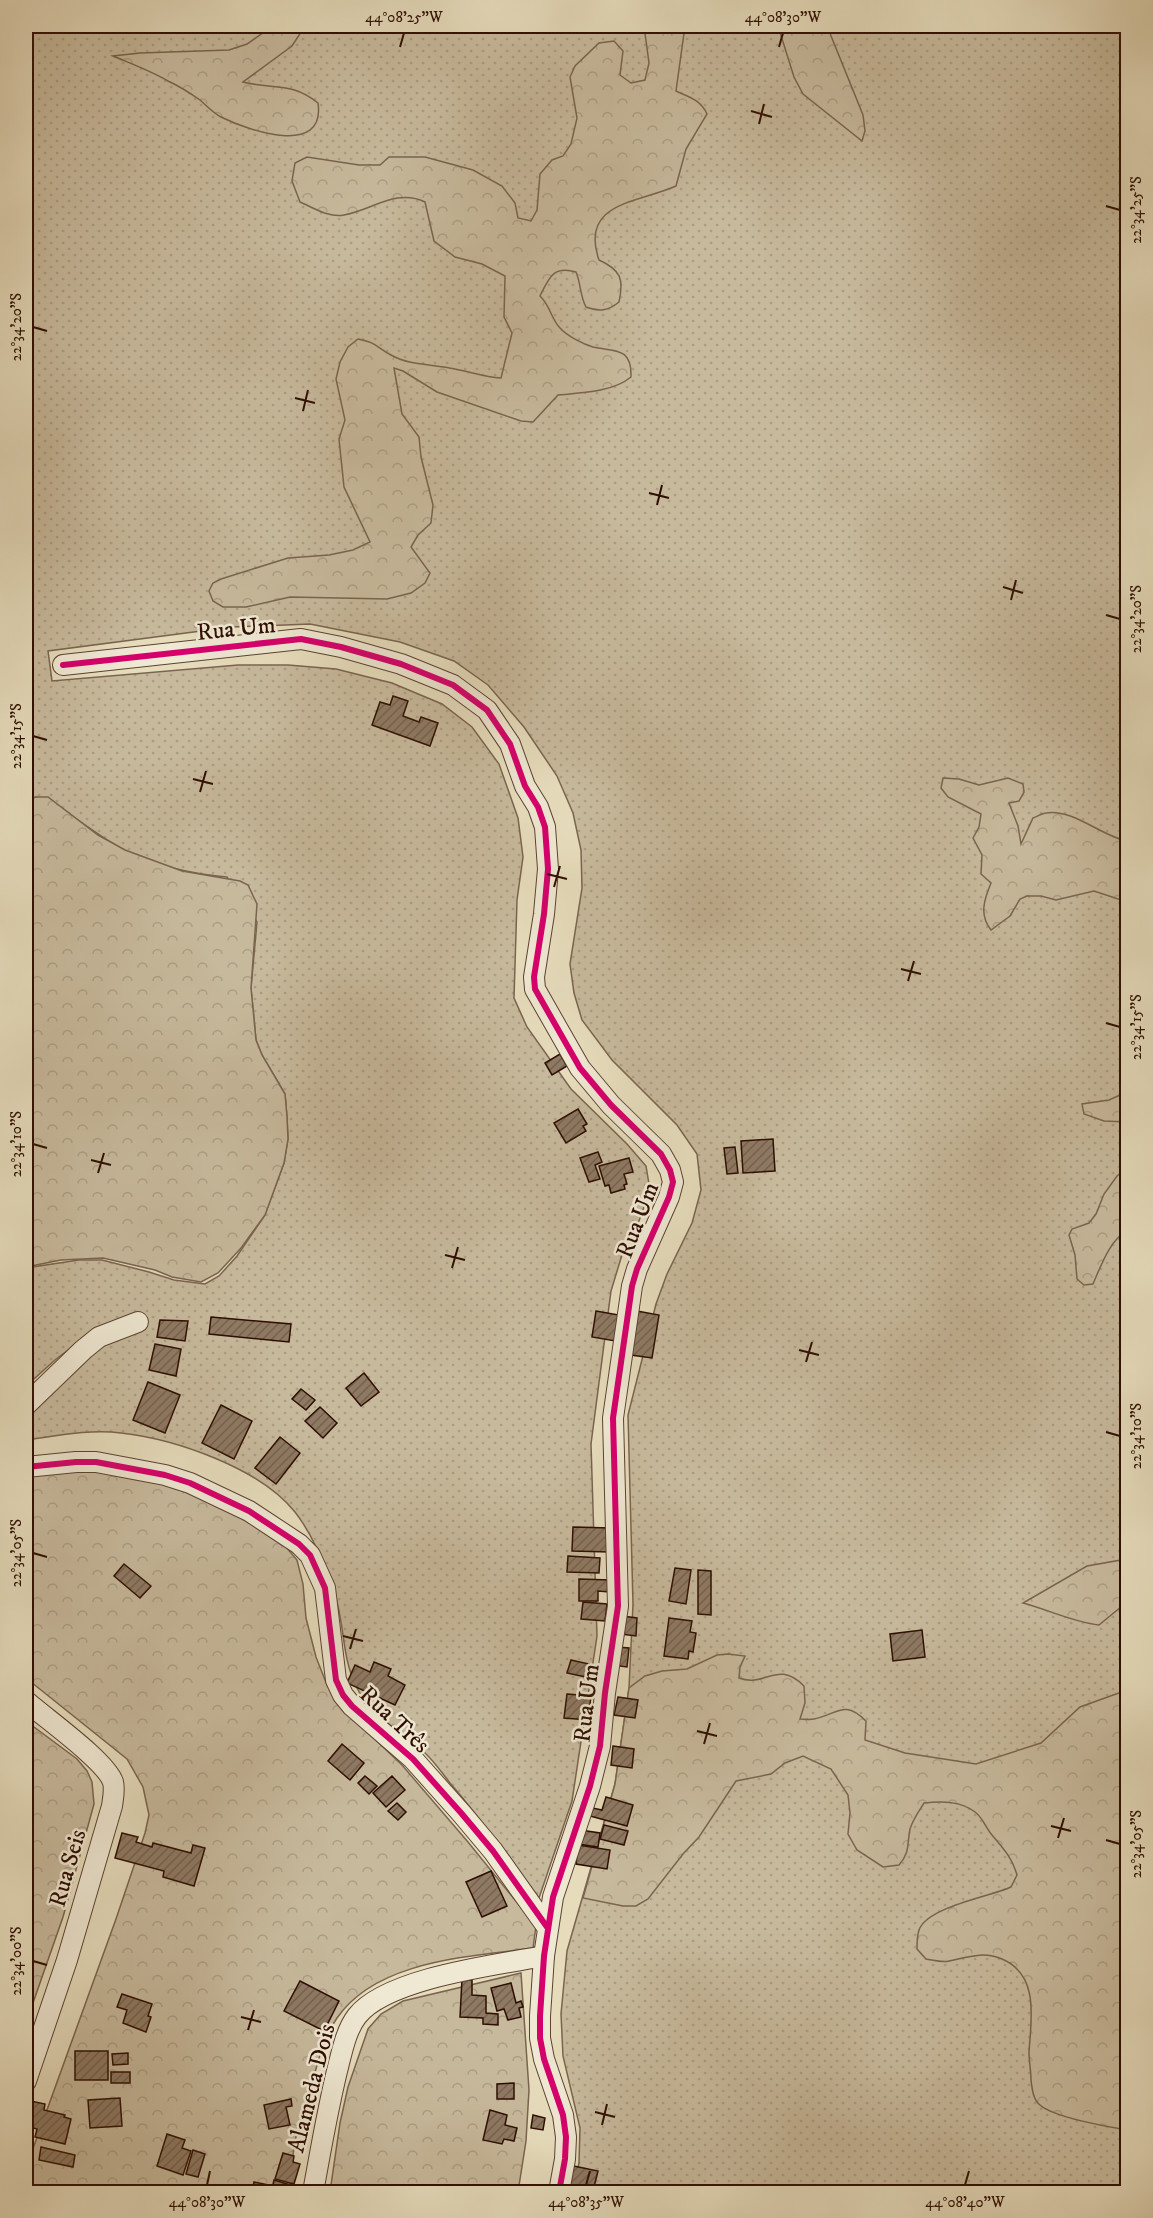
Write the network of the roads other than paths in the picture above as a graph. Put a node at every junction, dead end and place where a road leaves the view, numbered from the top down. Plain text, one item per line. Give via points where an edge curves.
1 (63, 665) dead end
2 (138, 1322) dead end
3 (26, 1405) edge
4 (26, 1467) edge
5 (26, 1701) edge
6 (547, 1927) junction
7 (544, 1956) junction
8 (26, 2081) edge
9 (313, 2193) edge
10 (559, 2193) edge

1 - 6 street, Rua Um via 301,639 401,664 453,685 487,710 510,744 525,786 538,807 545,827 548,869 535,988 580,1068 661,1154 673,1182 632,1286 613,1418 618,1606 600,1746
2 - 3 street via 99,1337
4 - 6 street, Rua Três via 96,1462 165,1475 222,1497 299,1544 310,1555 325,1588 336,1680 343,1695 413,1759 462,1814
5 - 8 street, Rua Seis via 101,1765 114,1784 114,1793 67,1960
6 - 7 street, Rua Um
7 - 9 street, Alameda Dois via 414,1983 371,2001 347,2034
7 - 10 street, Rua Um via 540,2038 566,2137

